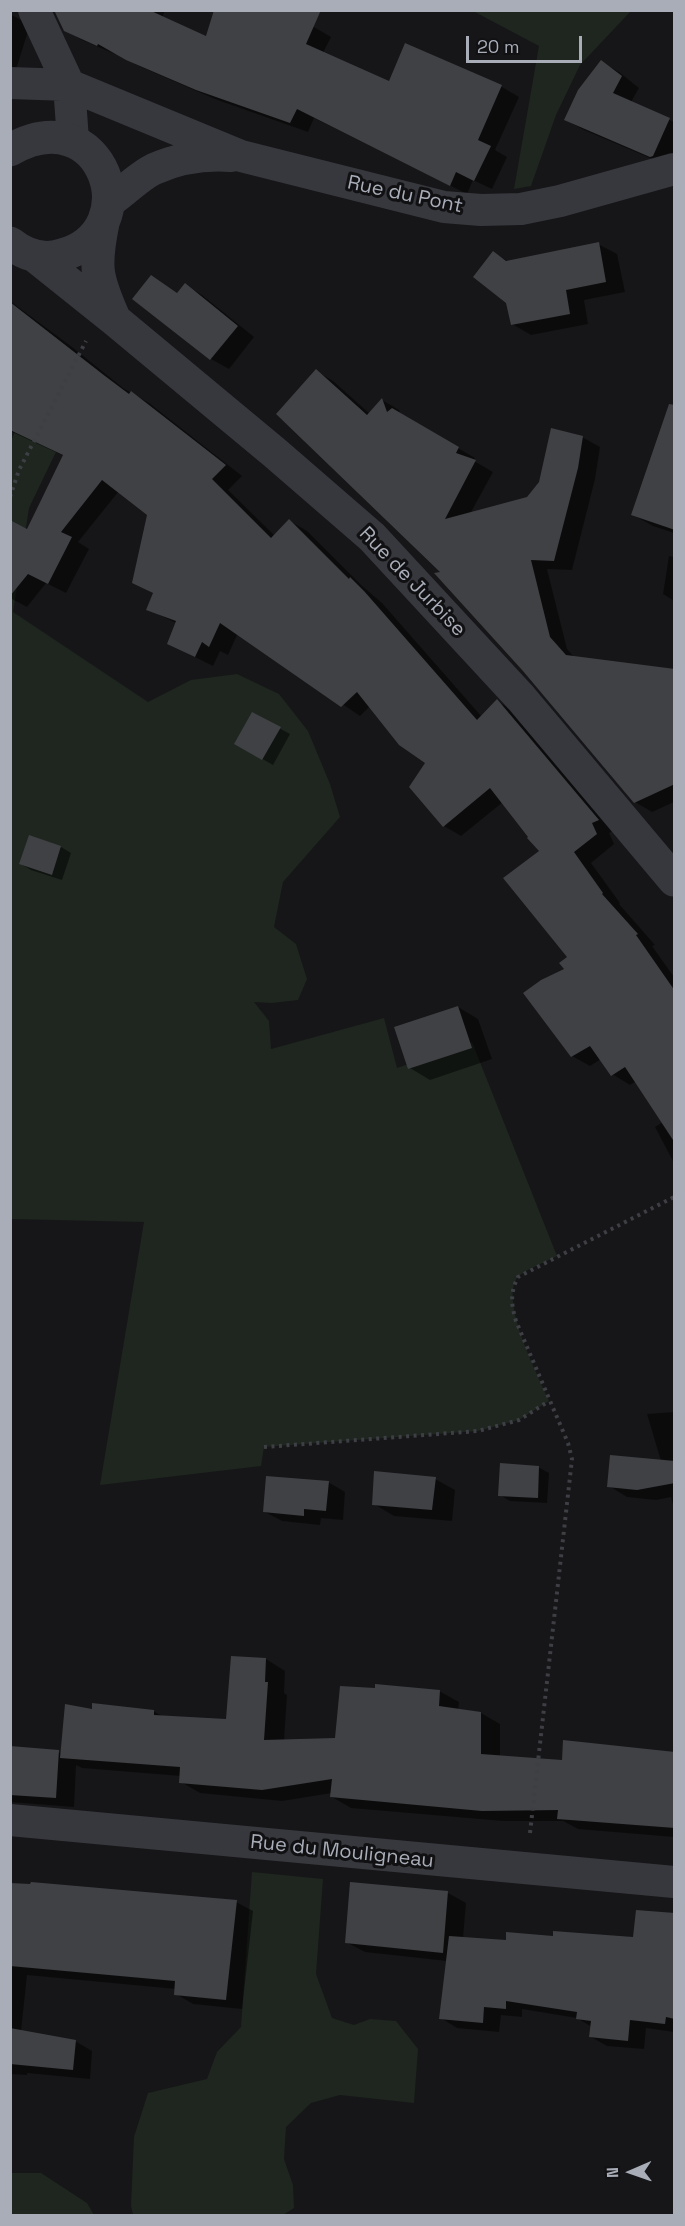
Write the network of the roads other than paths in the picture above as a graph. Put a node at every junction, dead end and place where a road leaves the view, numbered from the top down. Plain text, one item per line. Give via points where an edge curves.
1 (34, 10) edge
2 (10, 83) edge
3 (69, 85) junction
4 (73, 140) junction
5 (16, 145) edge
6 (241, 156) junction
7 (675, 169) edge
8 (106, 213) junction
9 (23, 250) edge
10 (115, 320) junction
11 (675, 880) edge
12 (10, 1820) edge
13 (675, 1882) edge

1 - 3 street
2 - 3 street
3 - 4 street
3 - 6 street
4 - 5 street via 50,136
4 - 8 street via 99,164 108,183
6 - 7 street, Rue du Pont via 444,207 481,210 550,203
6 - 8 street via 207,155 152,170
8 - 9 street via 90,241 72,253 56,257
8 - 10 street via 96,264
9 - 10 street, Rue de Jurbise
10 - 11 street, Rue de Jurbise via 372,537 521,698
12 - 13 street, Rue du Mouligneau

